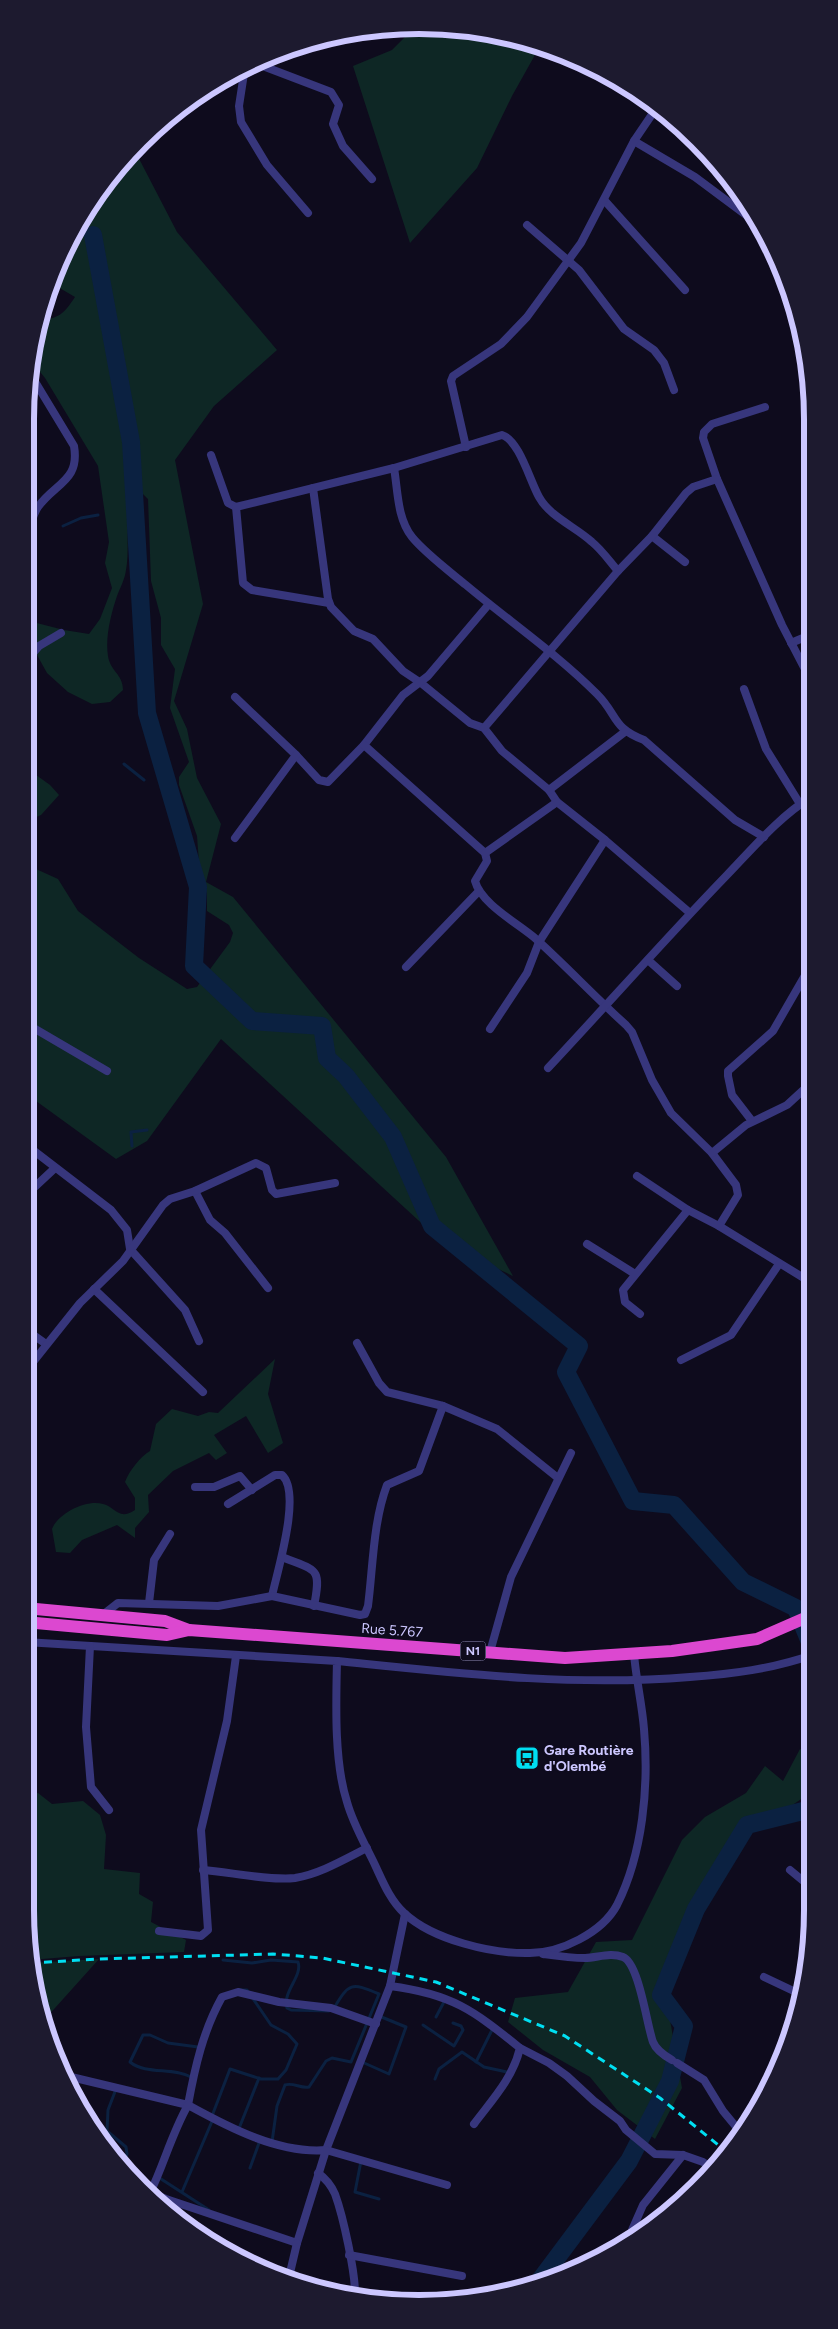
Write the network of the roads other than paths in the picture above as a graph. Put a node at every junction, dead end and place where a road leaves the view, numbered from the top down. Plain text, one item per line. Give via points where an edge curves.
1 (264, 66) edge
2 (244, 76) edge
3 (653, 113) edge
4 (634, 142) junction
5 (372, 179) dead end
6 (605, 201) junction
7 (308, 213) dead end
8 (745, 215) edge
9 (527, 224) dead end
10 (568, 260) junction
11 (685, 290) dead end
12 (36, 383) edge
13 (674, 390) dead end
14 (765, 407) dead end
15 (466, 447) junction
16 (211, 456) dead end
17 (394, 468) junction
18 (717, 479) junction
19 (313, 488) junction
20 (236, 507) junction
21 (34, 515) edge
22 (652, 536) junction
23 (685, 562) dead end
24 (618, 571) junction
25 (329, 603) junction
26 (489, 604) junction
27 (62, 633) dead end
28 (804, 638) edge
29 (792, 643) junction
30 (548, 651) junction
31 (34, 652) edge
32 (804, 667) edge
33 (421, 683) junction
34 (744, 689) dead end
35 (235, 697) dead end
36 (484, 728) junction
37 (626, 731) junction
38 (364, 745) junction
39 (296, 755) junction
40 (549, 790) junction
41 (557, 802) junction
42 (804, 802) edge
43 (800, 804) junction
44 (764, 837) junction
45 (235, 838) dead end
46 (605, 840) junction
47 (482, 853) junction
48 (479, 891) junction
49 (690, 913) junction
50 (539, 942) junction
51 (648, 960) junction
52 (406, 967) dead end
53 (804, 977) edge
54 (677, 986) dead end
55 (606, 1007) junction
56 (34, 1028) edge
57 (490, 1029) dead end
58 (548, 1068) dead end
59 (107, 1071) dead end
60 (804, 1089) edge
61 (752, 1122) junction
62 (34, 1151) edge
63 (712, 1153) junction
64 (56, 1168) junction
65 (637, 1176) dead end
66 (335, 1183) dead end
67 (34, 1188) edge
68 (195, 1191) junction
69 (688, 1210) junction
70 (719, 1226) junction
71 (587, 1244) dead end
72 (130, 1249) junction
73 (779, 1264) junction
74 (635, 1274) junction
75 (804, 1278) edge
76 (268, 1288) dead end
77 (94, 1289) junction
78 (640, 1314) dead end
79 (34, 1335) edge
80 (199, 1341) dead end
81 (357, 1343) dead end
82 (46, 1344) junction
83 (34, 1360) edge
84 (681, 1360) dead end
85 (203, 1392) dead end
86 (443, 1406) junction
87 (571, 1454) dead end
88 (558, 1478) junction
89 (195, 1486) dead end
90 (252, 1490) junction
91 (228, 1504) dead end
92 (170, 1534) dead end
93 (282, 1557) junction
94 (272, 1596) junction
95 (150, 1603) junction
96 (314, 1606) junction
97 (34, 1609) edge
98 (104, 1614) junction
99 (804, 1618) edge
100 (34, 1623) edge
101 (189, 1630) junction
102 (34, 1643) edge
103 (90, 1646) junction
104 (490, 1652) junction
105 (634, 1654) junction
106 (236, 1656) junction
107 (804, 1657) edge
108 (337, 1661) junction
109 (636, 1680) junction
110 (109, 1810) dead end
111 (366, 1848) junction
112 (203, 1870) junction
113 (790, 1870) dead end
114 (804, 1882) edge
115 (405, 1914) junction
116 (159, 1931) dead end
117 (541, 1953) junction
118 (764, 1977) dead end
119 (390, 1986) junction
120 (795, 1992) edge
121 (376, 2024) junction
122 (520, 2048) junction
123 (72, 2077) edge
124 (188, 2105) junction
125 (474, 2124) dead end
126 (737, 2128) edge
127 (326, 2150) junction
128 (683, 2155) junction
129 (708, 2165) edge
130 (318, 2173) junction
131 (447, 2185) dead end
132 (151, 2186) edge
133 (162, 2197) edge
134 (632, 2231) edge
135 (297, 2243) junction
136 (349, 2255) junction
137 (290, 2273) edge
138 (462, 2276) dead end
139 (354, 2290) edge

1 - 5 street via 331,92 339,105 333,124 344,146
2 - 7 street via 240,122 266,165
3 - 4 street
4 - 6 street
4 - 8 street via 695,177
6 - 10 street
6 - 11 street
9 - 10 street
10 - 13 street via 624,329 654,350 664,364
10 - 15 street via 527,317 508,337 453,376 451,382
12 - 21 street via 74,446 76,455 72,474
14 - 18 street via 707,427 703,438
15 - 17 street
15 - 24 street via 502,435 509,437 540,499 593,542
16 - 20 street via 228,503
17 - 19 street
17 - 26 street via 402,520 413,538
18 - 22 street via 686,492
18 - 29 street
19 - 20 street
19 - 25 street
20 - 25 street via 243,583 252,590
22 - 23 street
22 - 24 street
24 - 30 street
25 - 33 street via 354,631 372,639 402,671
26 - 30 street
26 - 33 street
27 - 31 street
28 - 29 street
29 - 32 street
30 - 36 street
30 - 37 street via 598,695
33 - 36 street via 470,723
33 - 38 street via 403,695
34 - 43 street via 766,749
35 - 39 street
36 - 40 street via 502,751
37 - 40 street
37 - 44 street via 660,752 735,820
38 - 39 street via 328,782 318,780
38 - 47 street
39 - 45 street
40 - 41 street
41 - 46 street
41 - 47 street
42 - 43 street
43 - 44 street
44 - 49 street
46 - 49 street
46 - 50 street
47 - 48 street via 487,861 475,882
48 - 50 street
48 - 52 street
49 - 51 street
50 - 55 street
50 - 57 street via 527,973
51 - 54 street
51 - 55 street
53 - 61 street via 773,1031 728,1071 732,1094
55 - 58 street
55 - 63 street via 632,1032 652,1080 671,1113
56 - 59 street
60 - 61 street via 786,1105
61 - 63 street
62 - 64 street
63 - 70 street via 738,1190
64 - 67 street
64 - 72 street via 111,1210 127,1230
65 - 69 street
66 - 68 street via 276,1194 266,1168 256,1164
68 - 72 street via 162,1205
68 - 76 street via 210,1220
69 - 70 street
69 - 74 street
70 - 73 street
71 - 74 street
72 - 77 street via 123,1261
72 - 80 street via 185,1310
73 - 75 street
73 - 84 street via 731,1335
74 - 78 street via 622,1295 624,1302
77 - 82 street
77 - 85 street
79 - 82 street
81 - 86 street via 387,1392
82 - 83 street
86 - 88 street via 497,1429
86 - 96 street via 419,1471 387,1485 380,1511 368,1611 360,1615
87 - 88 street
88 - 104 street via 511,1577
89 - 90 street via 214,1487 240,1476
90 - 91 street
90 - 93 street via 278,1474 287,1481 289,1521
92 - 95 street via 154,1560
93 - 94 street
93 - 96 street via 314,1570 318,1575
94 - 95 street via 218,1606
94 - 96 street
95 - 98 street via 118,1603
97 - 98 highway, N1
98 - 101 highway, N1 via 165,1621
99 - 105 highway, Rue 5.767 / N1 via 757,1639
100 - 101 highway, Rue 5.767 / N1 via 167,1635
101 - 104 highway, Rue 5.767 / N1
102 - 103 street
103 - 106 street
103 - 110 street via 86,1727 92,1787
104 - 105 highway, Rue 5.767 / N1 via 565,1658
105 - 109 street
106 - 108 street
106 - 112 street via 225,1729 201,1830
107 - 109 street via 757,1671
108 - 109 street via 532,1680
108 - 111 street via 342,1783
109 - 117 street via 644,1729 644,1801 637,1845 625,1884 616,1907 589,1934
111 - 112 street via 296,1878
111 - 115 street via 391,1897
112 - 116 street via 207,1934
113 - 114 street
115 - 117 street via 428,1928 474,1947
115 - 119 street
117 - 126 street via 560,1957 624,1957 630,1964 647,2013 653,2043 666,2057 704,2080 722,2111
118 - 120 street
119 - 121 street
119 - 122 street via 426,1992 464,2006
121 - 124 street via 331,2008 287,2003 238,1992 222,1997 202,2042
121 - 127 street
122 - 125 street via 508,2078
122 - 128 street via 567,2076 655,2154
123 - 124 street
124 - 127 street via 238,2131 288,2148 310,2152
124 - 132 street
127 - 130 street
127 - 131 street
128 - 129 street
128 - 134 street via 643,2205
130 - 135 street
130 - 136 street via 334,2193
133 - 135 street
135 - 137 street
136 - 138 street
136 - 139 street

